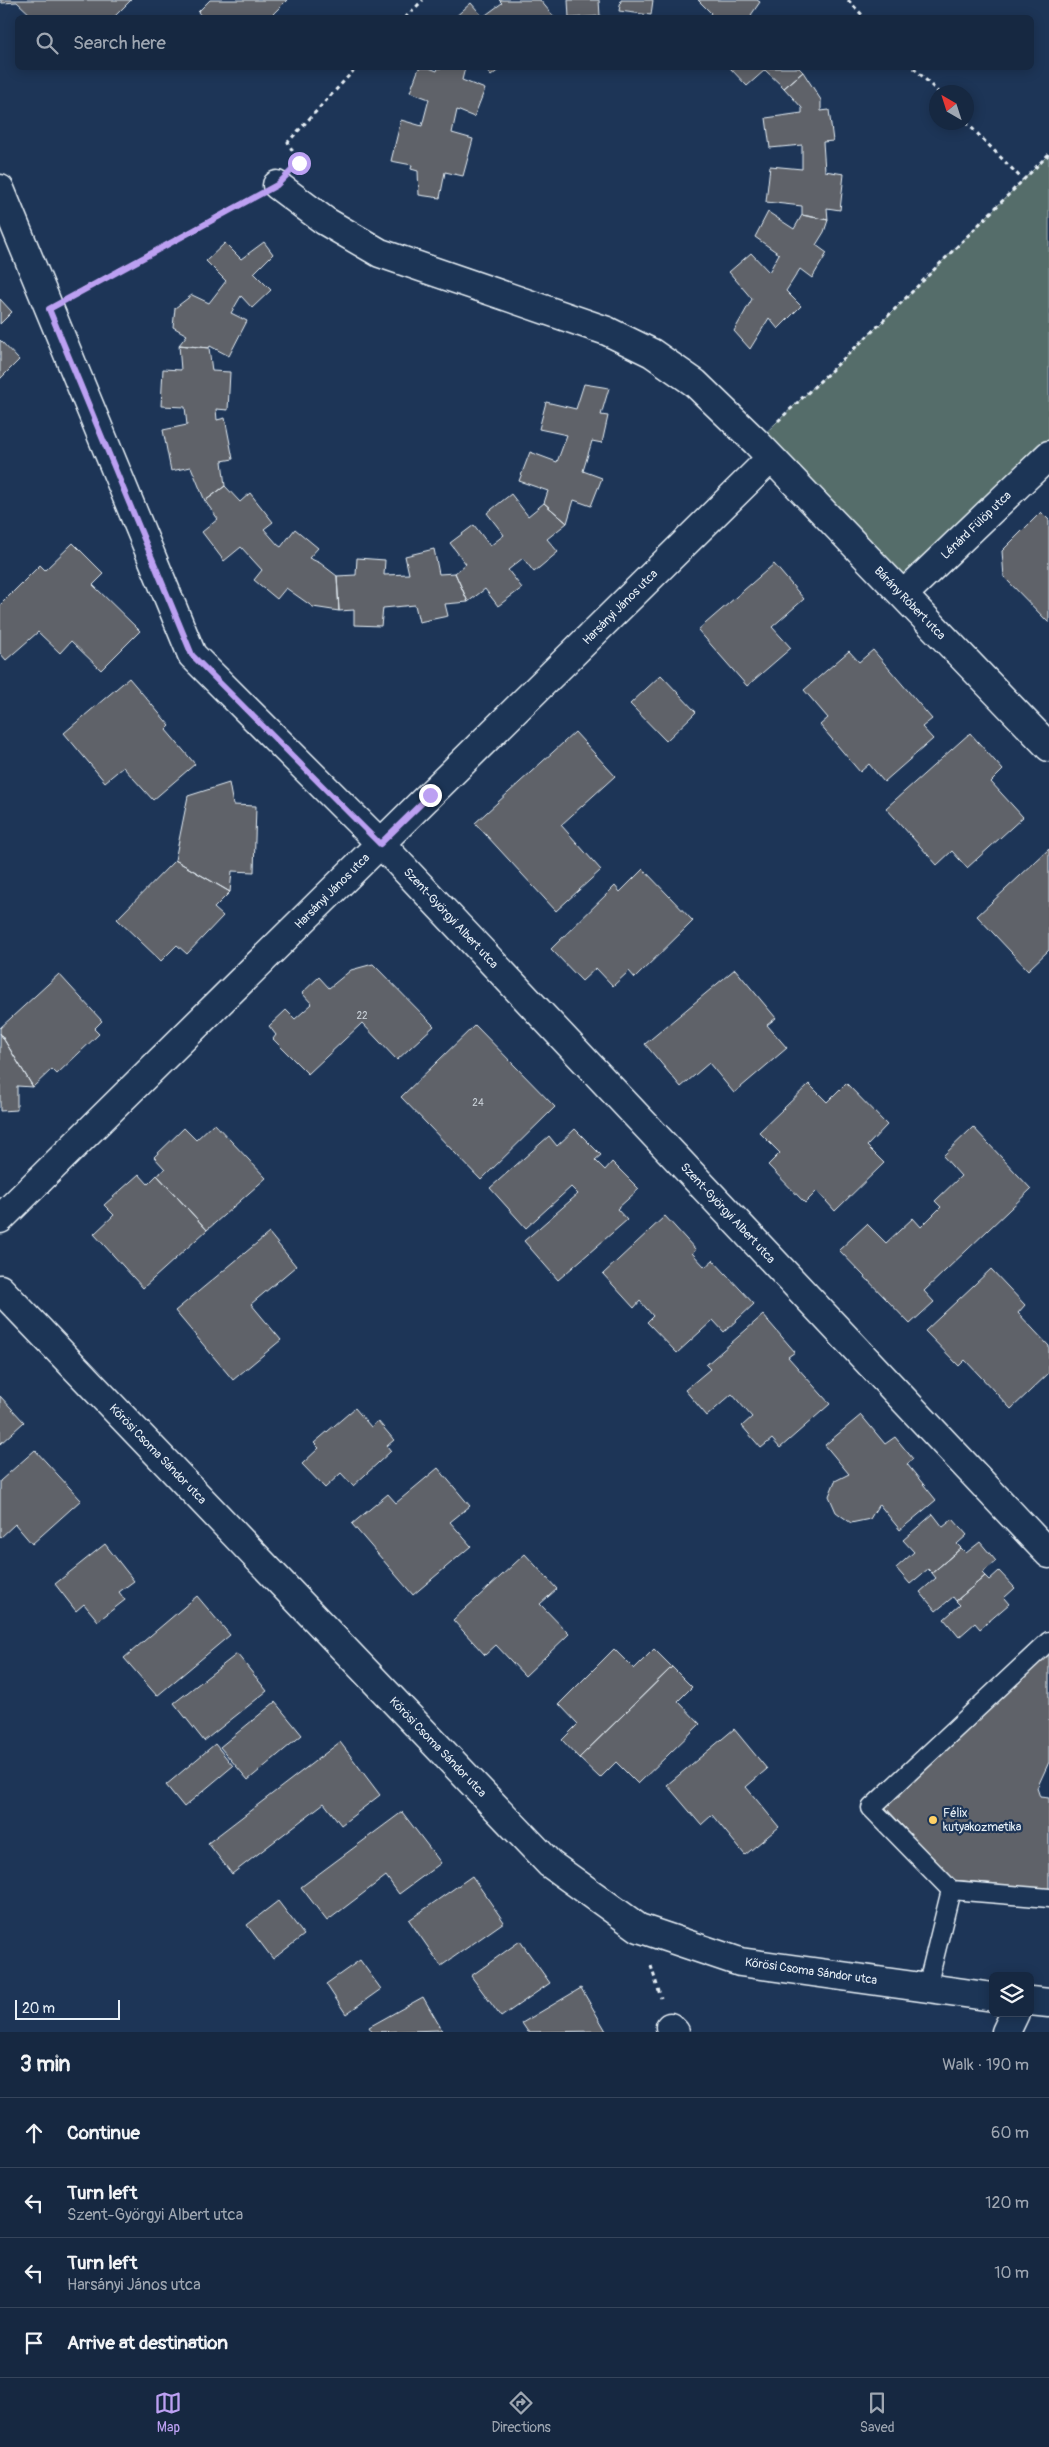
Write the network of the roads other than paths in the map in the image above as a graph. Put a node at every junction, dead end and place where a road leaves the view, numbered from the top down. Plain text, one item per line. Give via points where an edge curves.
1 (277, 185) road end
2 (0, 189) edge
3 (764, 450) junction
4 (1049, 455) edge
5 (903, 596) junction
6 (1049, 747) edge
7 (380, 844) junction
8 (0, 1219) edge
9 (0, 1289) edge
10 (1049, 1554) edge
11 (1049, 1641) edge
12 (951, 1890) junction
13 (1049, 1898) edge
14 (927, 1987) junction
15 (989, 1996) edge
16 (1034, 2001) edge
17 (1049, 2003) edge
18 (1013, 2017) edge
19 (1006, 2032) edge

1 - 3 street, Bárány Róbert utca via 325,221 380,253 607,331 652,353 695,383
2 - 7 street, Szent-Györgyi Albert utca via 192,655
3 - 5 street, Bárány Róbert utca
3 - 7 street, Harsányi János utca
4 - 5 street, Lénárd Fülöp utca
5 - 6 street, Bárány Róbert utca
7 - 8 street, Harsányi János utca
7 - 10 street, Szent-Györgyi Albert utca
9 - 14 street, Kőrösi Csoma Sándor utca via 550,1864 639,1928 740,1962
11 - 12 lane via 871,1808
12 - 13 lane
12 - 14 lane
14 - 15 street, Kőrösi Csoma Sándor utca
16 - 17 street
18 - 19 street

